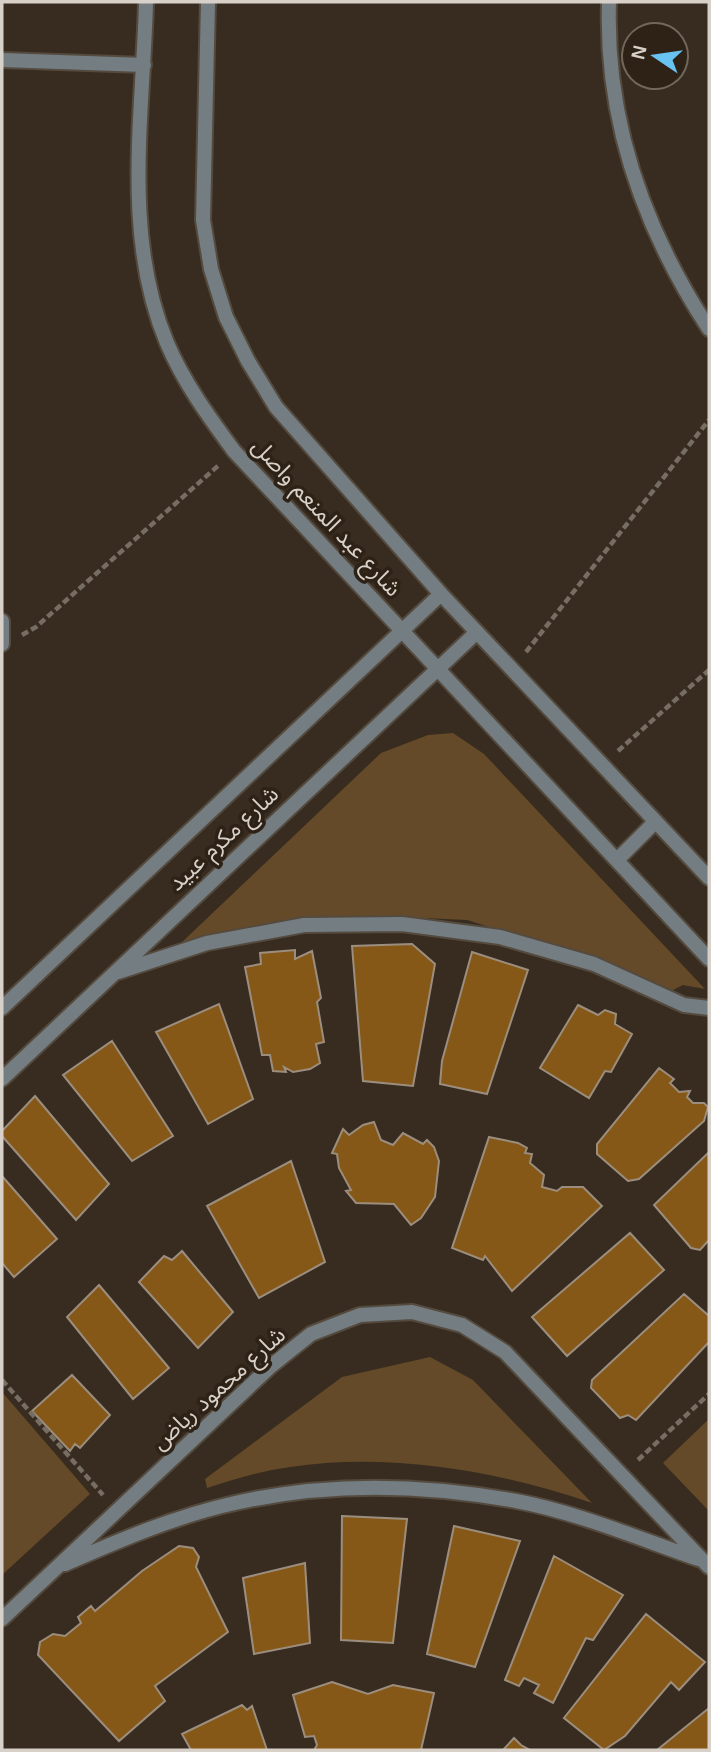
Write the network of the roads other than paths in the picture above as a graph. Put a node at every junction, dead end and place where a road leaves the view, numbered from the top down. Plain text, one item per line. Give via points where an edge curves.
1 (146, 2) edge
2 (208, 2) edge
3 (609, 2) edge
4 (2, 60) edge
5 (144, 65) junction
6 (709, 330) edge
7 (441, 594) junction
8 (2, 621) edge
9 (401, 630) junction
10 (477, 632) junction
11 (7, 642) edge
12 (437, 668) junction
13 (655, 821) junction
14 (617, 860) junction
15 (709, 878) edge
16 (709, 959) edge
17 (113, 974) junction
18 (2, 1008) edge
19 (709, 1008) edge
20 (2, 1079) edge
21 (706, 1564) edge
22 (56, 1568) junction
23 (2, 1619) edge

1 - 5 street, شارع عبد المنعم واصل
2 - 7 street, شارع عبد المنعم واصل via 203,220 211,269 226,317 276,407
3 - 6 street via 607,48 620,128 640,194 678,281
4 - 5 street
5 - 9 street, شارع عبد المنعم واصل via 140,233 150,288 167,342 192,393 234,451
7 - 9 street, شارع مكرم عبيد
7 - 10 street, شارع عبد المنعم واصل
8 - 11 street
9 - 12 street, شارع عبد المنعم واصل
9 - 18 street, شارع مكرم عبيد
10 - 12 street, شارع مكرم عبيد
10 - 13 street, شارع عبد المنعم واصل
12 - 14 street, شارع عبد المنعم واصل
12 - 17 street, شارع مكرم عبيد
13 - 14 street
13 - 15 street, شارع عبد المنعم واصل
14 - 16 street, شارع عبد المنعم واصل
17 - 19 street via 207,943 303,925 402,924 500,937 594,964 684,1005
17 - 20 street, شارع مكرم عبيد
21 - 22 street via 518,1502 424,1488 329,1488 235,1503 144,1530
21 - 22 street, شارع محمود رياض via 505,1352 462,1325 411,1312 360,1315 312,1334 271,1366
22 - 23 street, شارع محمود رياض

